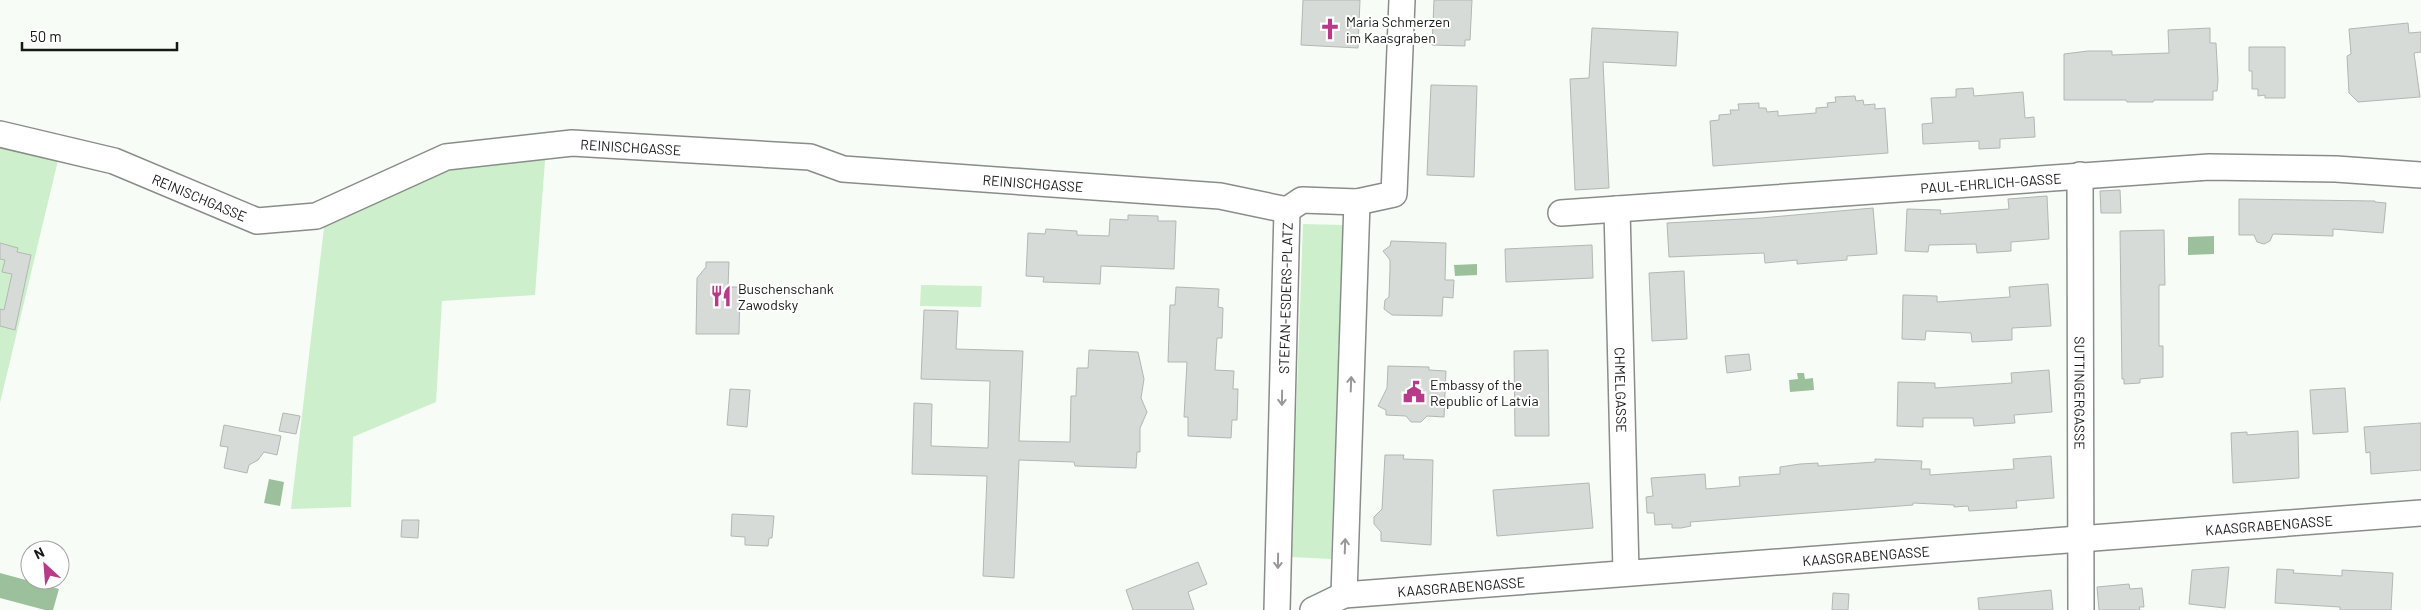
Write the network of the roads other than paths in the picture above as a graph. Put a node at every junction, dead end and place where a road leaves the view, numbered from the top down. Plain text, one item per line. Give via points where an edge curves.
1 (1402, 0) edge
2 (0, 134) edge
3 (2421, 174) edge
4 (2080, 175) junction
5 (1357, 202) junction
6 (1617, 209) junction
7 (1287, 210) junction
8 (1561, 213) dead end
9 (2421, 513) edge
10 (2080, 538) junction
11 (1626, 572) junction
12 (1344, 595) junction
13 (1277, 610) edge
14 (1313, 610) edge
15 (2081, 610) edge

1 - 5 street, STEFAN-ESDERS-PLATZ via 1394,194
2 - 7 street, REINISCHGASSE via 114,161 257,221 316,216 446,157 572,143 810,157 844,169 1220,196
3 - 4 street, PAUL-EHRLICH-GASSE via 2336,168 2208,166
4 - 6 street, PAUL-EHRLICH-GASSE
4 - 10 street, SUTTINGERGASSE
5 - 7 street, STEFAN-ESDERS-PLATZ via 1302,200
12 -> 5 street
6 - 8 street, PAUL-EHRLICH-GASSE
6 - 11 street, CHMELGASSE
7 -> 13 street, STEFAN-ESDERS-PLATZ
9 - 10 street, KAASGRABENGASSE
10 - 11 street, KAASGRABENGASSE
10 - 15 street, SUTTINGERGASSE
11 - 12 street, KAASGRABENGASSE
12 - 14 street, KAASGRABENGASSE

